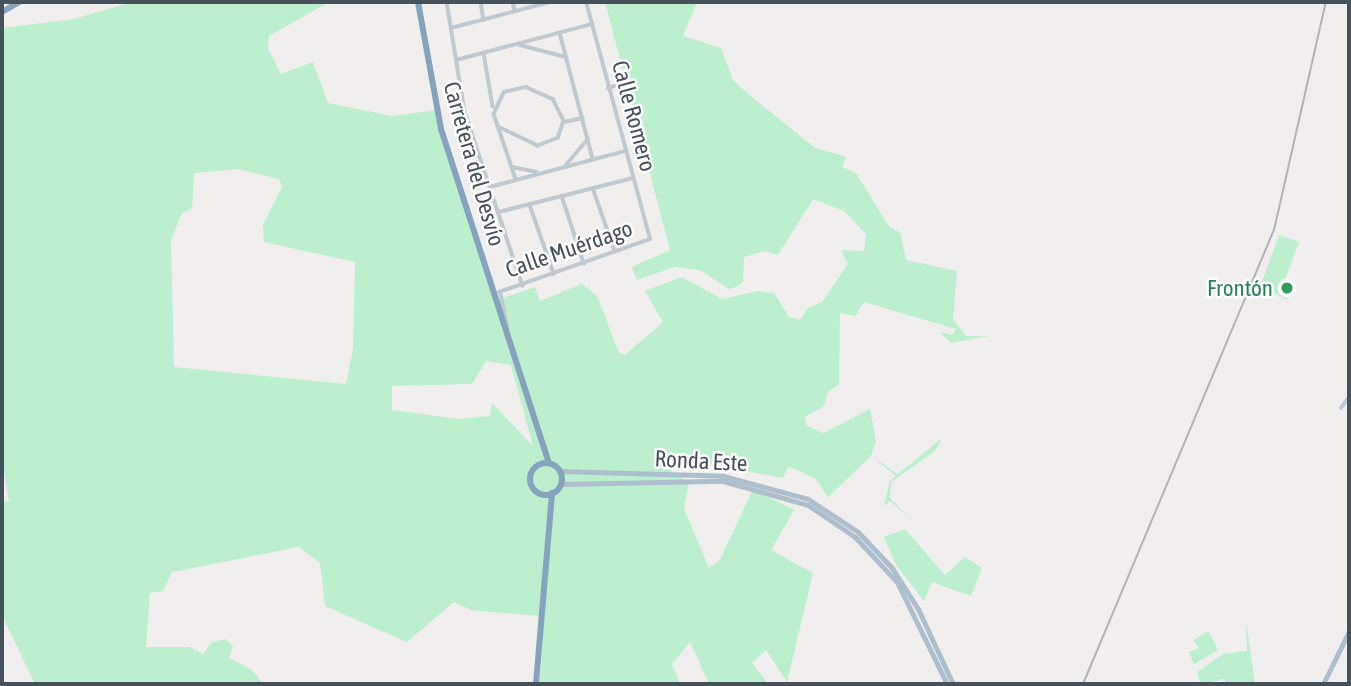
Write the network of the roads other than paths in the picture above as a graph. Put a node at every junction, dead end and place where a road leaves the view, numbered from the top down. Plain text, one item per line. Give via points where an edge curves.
1 (19, 2) edge
2 (418, 2) edge
3 (447, 2) edge
4 (481, 2) edge
5 (513, 2) edge
6 (548, 2) edge
7 (586, 2) edge
8 (514, 11) junction
9 (2, 12) edge
10 (484, 20) junction
11 (592, 24) junction
12 (451, 28) junction
13 (560, 33) junction
14 (515, 44) junction
15 (484, 53) junction
16 (566, 57) junction
17 (456, 60) junction
18 (626, 83) dead end
19 (608, 88) junction
20 (494, 113) junction
21 (583, 117) junction
22 (564, 122) junction
23 (498, 127) junction
24 (588, 138) junction
25 (625, 150) junction
26 (593, 159) junction
27 (512, 167) junction
28 (561, 168) junction
29 (544, 173) junction
30 (633, 178) junction
31 (516, 180) junction
32 (490, 187) junction
33 (593, 188) junction
34 (562, 196) junction
35 (530, 205) junction
36 (498, 212) junction
37 (650, 239) joint
38 (615, 251) junction
39 (584, 263) junction
40 (554, 274) junction
41 (523, 286) junction
42 (497, 293) junction
43 (1349, 397) edge
44 (1341, 408) dead end
45 (541, 448) junction
46 (549, 463) junction
47 (538, 465) junction
48 (559, 471) junction
49 (560, 484) junction
50 (540, 493) junction
51 (552, 493) junction
52 (548, 508) junction
53 (1349, 631) edge
54 (536, 684) edge
55 (950, 684) edge
56 (1323, 684) edge

1 - 9 highway
2 - 42 highway, Carretera del Desvío via 439,120
3 - 12 street
4 - 10 street
5 - 8 street
6 - 8 street
7 - 11 street, Calle Romero
8 - 10 street
10 - 12 street
11 - 13 street
11 - 19 street, Calle Romero
12 - 17 street
13 - 14 street
13 - 16 street
14 - 15 street
14 - 16 street
15 - 17 street
15 - 20 street
16 - 21 street
17 - 32 street via 465,112
18 - 19 street
19 - 25 street, Calle Romero
20 - 22 street via 504,92 526,87 553,99
20 - 23 street
21 - 22 street
21 - 24 street
22 - 23 street via 558,138 538,146
23 - 27 street
24 - 26 street
24 - 28 street
25 - 26 street
25 - 30 street, Calle Romero
26 - 28 street
27 - 29 street
27 - 31 street
28 - 29 street
29 - 31 street
30 - 33 street
30 - 37 street, Calle Romero
31 - 32 street
32 - 36 street
33 - 34 street
33 - 38 street
34 - 35 street
34 - 39 street
35 - 36 street
35 - 40 street
36 - 41 street
37 - 38 street, Calle Muérdago
38 - 39 street, Calle Muérdago
39 - 40 street, Calle Muérdago
40 - 41 street, Calle Muérdago
41 - 42 street, Calle Muérdago
42 - 45 highway, Carretera del Desvío
43 - 44 street
45 - 46 highway, Carretera del Desvío
45 - 47 highway, Carretera del Desvío
46 - 47 highway
46 - 48 highway
47 - 50 highway via 530,480
48 - 49 highway
48 - 55 main road, Ronda Este via 734,477 814,503 858,532 892,568 918,609
49 - 51 highway
49 - 55 main road, Ronda Este via 723,481 808,505 855,537 897,582
50 - 51 highway
50 - 52 highway
51 - 52 highway
52 - 54 highway via 548,562
53 - 56 main road

